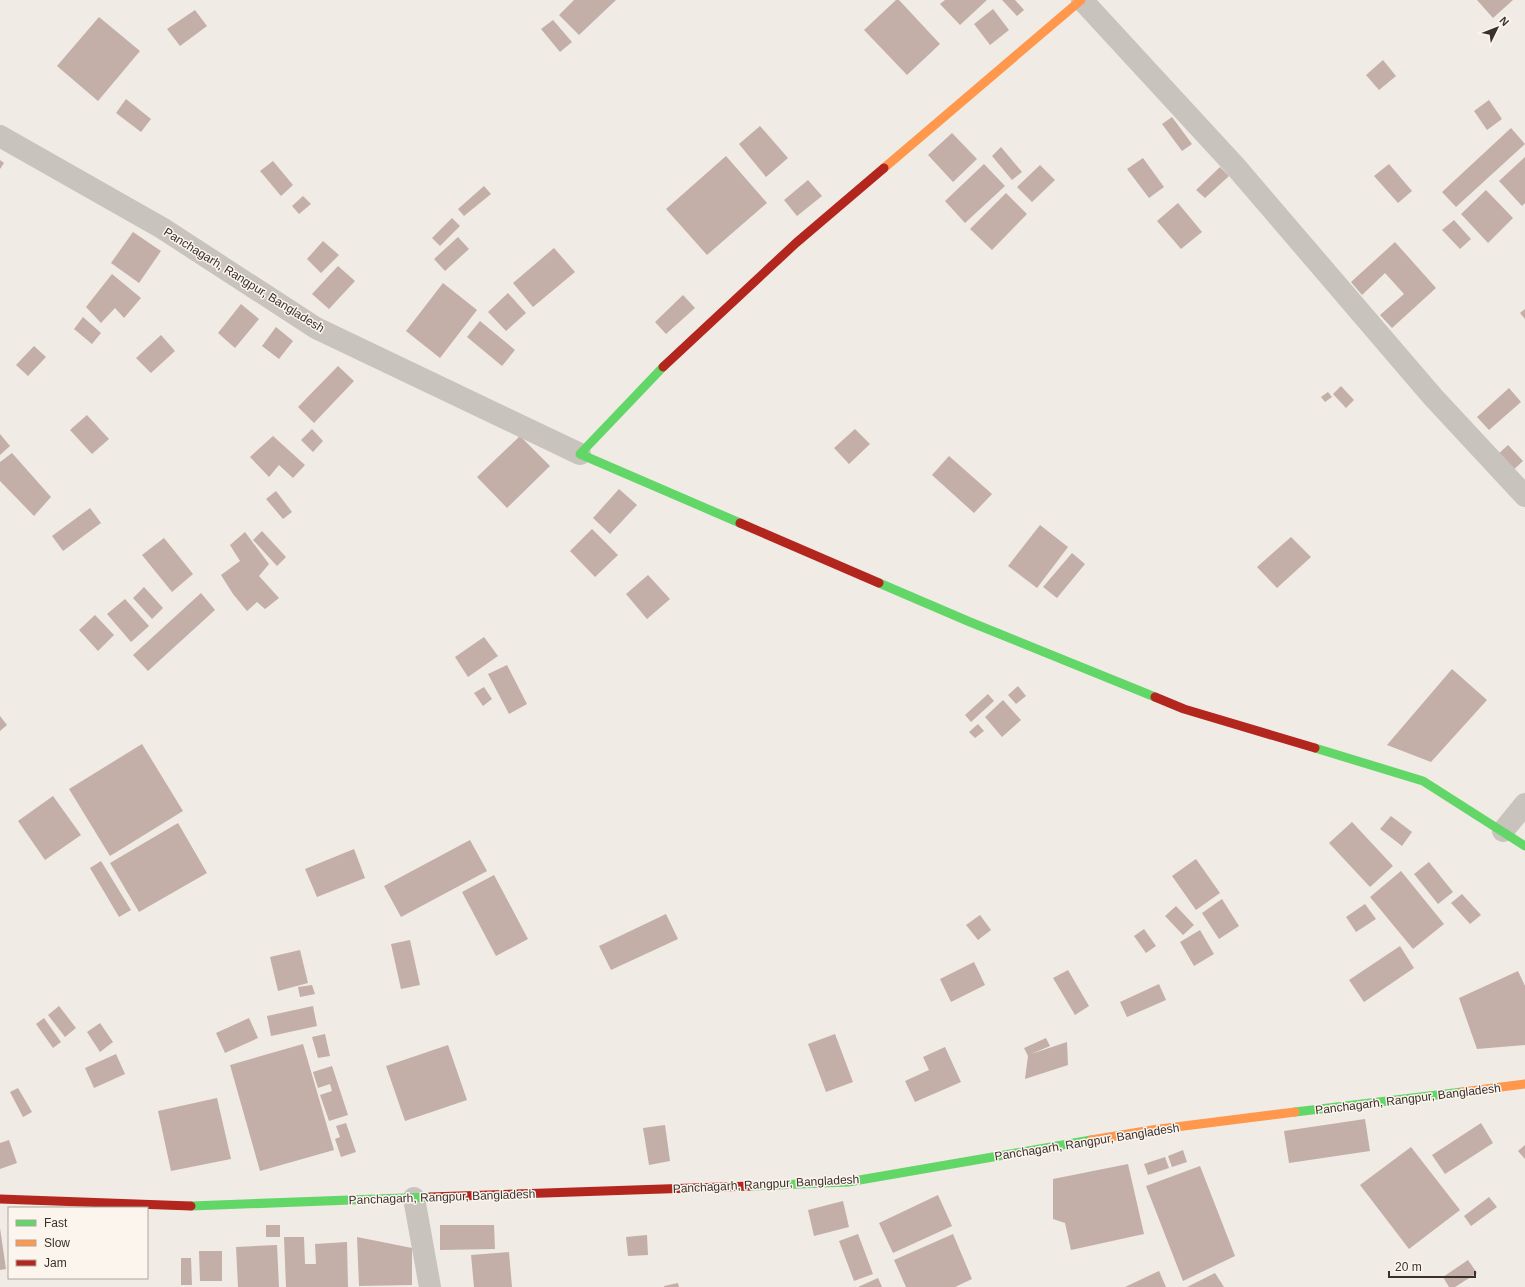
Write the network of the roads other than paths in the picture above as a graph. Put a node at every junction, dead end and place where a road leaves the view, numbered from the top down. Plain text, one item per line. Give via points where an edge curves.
1 (1081, 0) edge
2 (0, 136) edge
3 (580, 454) junction
4 (1525, 496) edge
5 (1525, 804) edge
6 (1503, 832) junction
7 (1525, 846) edge
8 (1525, 1084) edge
9 (414, 1198) junction
10 (0, 1199) edge
11 (430, 1287) edge

1 - 3 street via 796,243 671,358
1 - 4 street via 1235,166 1432,397
2 - 3 street, Panchagarh, Rangpur, Bangladesh via 162,228 316,328
3 - 6 street via 970,622 1184,709 1423,782
5 - 6 street
6 - 7 street
8 - 9 street, Panchagarh, Rangpur, Bangladesh via 1152,1130 848,1182
9 - 10 street, Panchagarh, Rangpur, Bangladesh via 189,1206
9 - 11 street

